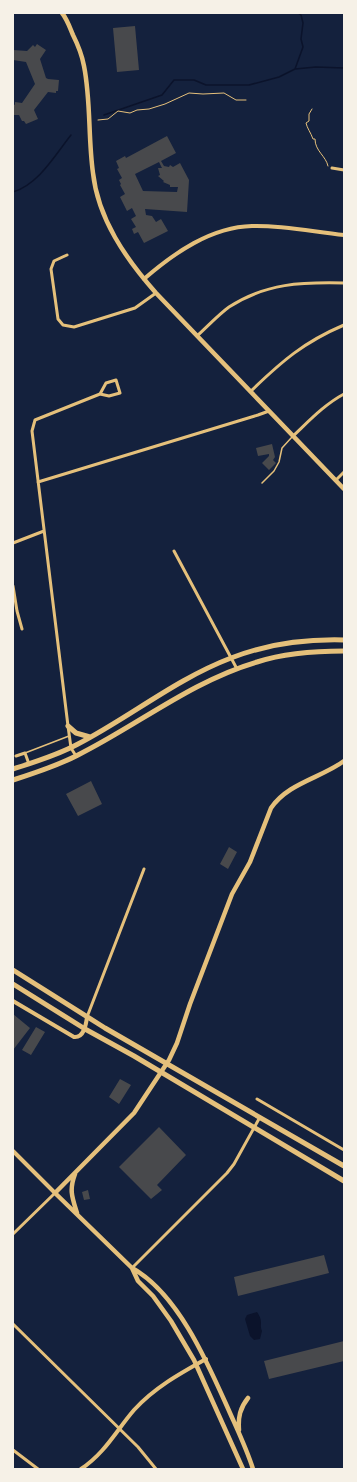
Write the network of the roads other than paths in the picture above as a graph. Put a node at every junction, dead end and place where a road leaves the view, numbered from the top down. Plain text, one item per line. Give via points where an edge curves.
1 (62, 13) edge
2 (330, 169) road end
3 (344, 170) edge
4 (344, 235) edge
5 (67, 255) dead end
6 (144, 279) junction
7 (344, 283) edge
8 (156, 293) junction
9 (344, 325) edge
10 (197, 336) junction
11 (250, 391) junction
12 (100, 394) junction
13 (344, 394) edge
14 (269, 411) junction
15 (293, 436) junction
16 (344, 472) edge
17 (336, 480) junction
18 (38, 482) junction
19 (262, 483) dead end
20 (344, 489) edge
21 (44, 531) junction
22 (13, 543) edge
23 (174, 552) dead end
24 (13, 586) edge
25 (22, 629) dead end
26 (344, 640) edge
27 (344, 651) edge
28 (231, 658) junction
29 (237, 669) junction
30 (68, 726) junction
31 (69, 736) junction
32 (90, 737) junction
33 (71, 748) junction
34 (25, 753) junction
35 (16, 756) dead end
36 (76, 756) junction
37 (344, 761) edge
38 (29, 764) junction
39 (13, 769) edge
40 (13, 780) edge
41 (144, 869) dead end
42 (15, 971) edge
43 (13, 984) edge
44 (13, 1001) edge
45 (88, 1017) junction
46 (85, 1029) junction
47 (166, 1064) junction
48 (161, 1073) junction
49 (257, 1099) dead end
50 (260, 1117) junction
51 (253, 1128) junction
52 (344, 1150) edge
53 (13, 1151) edge
54 (344, 1166) edge
55 (76, 1172) junction
56 (344, 1181) edge
57 (55, 1193) junction
58 (77, 1215) junction
59 (13, 1234) edge
60 (132, 1268) junction
61 (13, 1324) edge
62 (206, 1359) junction
63 (197, 1364) junction
64 (248, 1398) dead end
65 (119, 1428) junction
66 (239, 1434) junction
67 (13, 1450) edge
68 (38, 1469) edge
69 (81, 1469) edge
70 (156, 1469) edge
71 (243, 1469) edge
72 (253, 1469) edge

1 - 6 main road via 84,65 93,174 99,198 118,242
2 - 3 street
4 - 6 street via 266,226 236,228 199,240
5 - 8 street via 54,261 51,269 58,319 67,327 135,308
6 - 8 main road
7 - 10 street via 314,282 285,285 259,292 229,308
8 - 10 main road
9 - 11 street via 313,339 293,353
10 - 11 main road
11 - 14 main road
12 - 12 street via 109,396 120,393 116,380 106,383
12 - 18 street via 35,420 32,437
13 - 15 street
14 - 15 main road
14 - 18 street
15 - 17 main road
15 - 19 lane via 282,448 274,471
16 - 17 street
17 - 20 main road
18 - 21 street
21 - 22 street
21 - 30 street
23 - 28 street
24 - 25 street
26 - 28 main road via 289,643
27 - 29 main road via 306,652 282,656
28 - 29 street
28 - 32 main road via 197,674
29 - 36 main road via 189,691
30 - 31 street
30 - 32 main road via 76,733
31 - 33 street
31 - 34 lane
32 - 33 main road
33 - 36 street
33 - 38 main road
34 - 35 street
34 - 38 street
36 - 40 main road
37 - 47 main road via 275,801 250,862 232,894 177,1043
38 - 39 main road
41 - 45 street
42 - 45 main road
43 - 46 main road
44 - 46 street via 74,1037 78,1037
45 - 46 street
45 - 47 main road
46 - 48 main road
47 - 48 main road
47 - 50 main road
48 - 51 main road
48 - 55 main road via 134,1113
49 - 52 street
50 - 51 street
50 - 54 main road
51 - 56 main road
51 - 60 street via 234,1164
53 - 57 street
55 - 57 main road
55 - 58 main road via 71,1192
57 - 58 main road
57 - 59 street
58 - 60 main road
60 - 62 main road via 144,1275 172,1306
60 - 63 main road via 138,1281 172,1321
61 - 65 street
62 - 63 street
62 - 66 main road
63 - 65 street via 154,1391
63 - 71 main road
64 - 66 main road via 240,1411
65 - 69 street via 100,1454
65 - 70 street via 138,1446
66 - 72 main road
67 - 68 street

